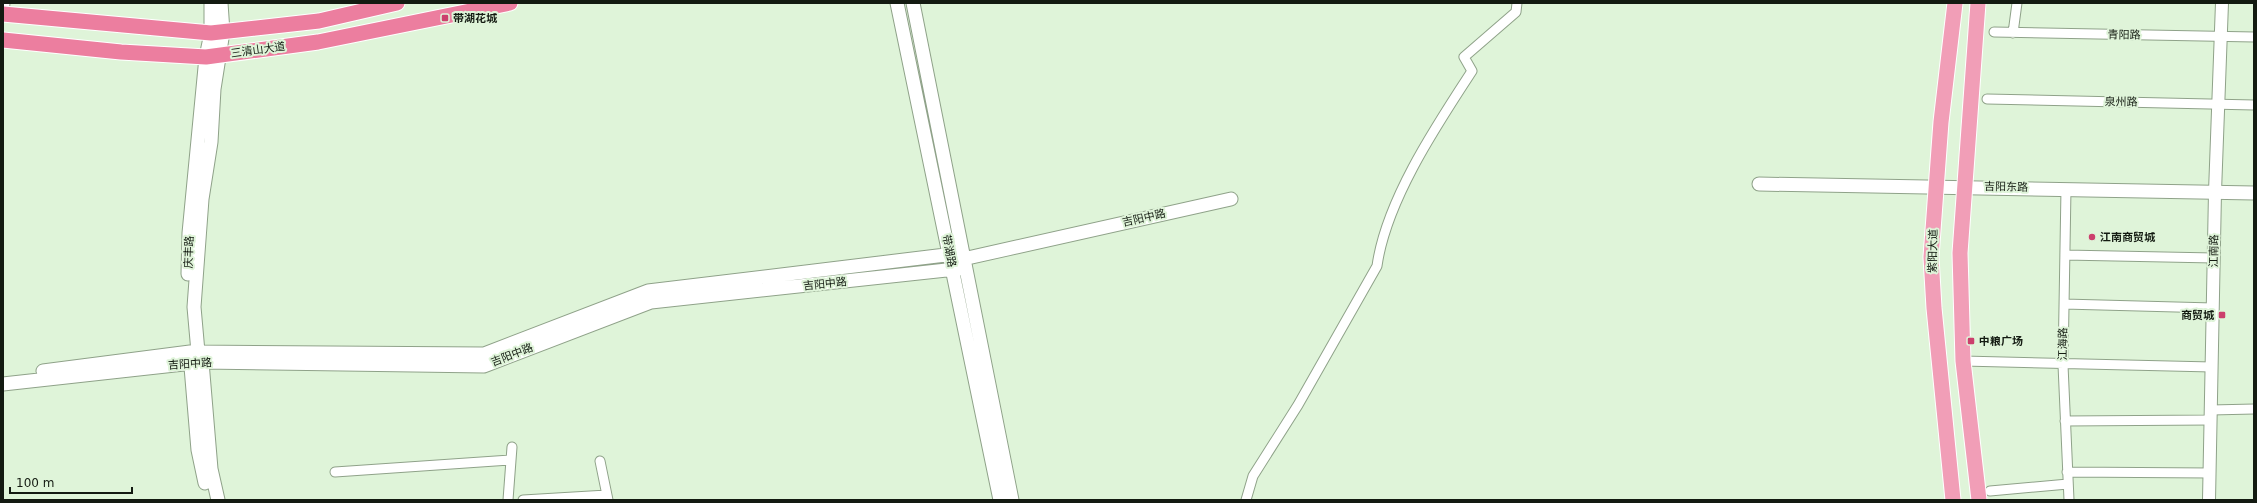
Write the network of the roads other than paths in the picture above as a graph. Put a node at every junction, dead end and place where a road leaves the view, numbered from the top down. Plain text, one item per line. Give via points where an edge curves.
1 (211, 3) edge
2 (221, 3) edge
3 (397, 3) edge
4 (510, 3) edge
5 (897, 3) edge
6 (913, 3) edge
7 (1517, 3) edge
8 (1955, 3) edge
9 (1978, 3) edge
10 (2017, 3) edge
11 (2222, 3) edge
12 (4, 10) edge
13 (217, 32) junction
14 (1994, 32) dead end
15 (2013, 33) junction
16 (2221, 36) junction
17 (2254, 37) edge
18 (3, 40) edge
19 (213, 56) junction
20 (1987, 99) dead end
21 (2218, 104) junction
22 (2254, 105) edge
23 (1759, 184) dead end
24 (1935, 186) junction
25 (1965, 187) junction
26 (2066, 189) junction
27 (2215, 192) junction
28 (2254, 193) edge
29 (1231, 199) dead end
30 (2065, 255) junction
31 (2214, 258) junction
32 (959, 261) junction
33 (2064, 304) junction
34 (2213, 308) junction
35 (195, 357) junction
36 (1963, 361) junction
37 (2063, 365) junction
38 (2212, 367) junction
39 (3, 376) edge
40 (3, 384) edge
41 (2254, 409) edge
42 (2211, 415) junction
43 (2065, 421) junction
44 (512, 447) dead end
45 (511, 460) junction
46 (600, 461) dead end
47 (335, 472) dead end
48 (2067, 472) junction
49 (2210, 473) junction
50 (2068, 484) junction
51 (1985, 495) edge
52 (607, 497) edge
53 (209, 500) edge
54 (218, 500) edge
55 (508, 500) edge
56 (523, 500) edge
57 (1000, 500) edge
58 (1012, 500) edge
59 (1246, 500) edge
60 (1953, 500) edge
61 (2069, 500) edge
62 (2209, 500) edge

1 - 13 main road
2 - 13 main road
3 - 13 highway, 三清山大道 via 319,21
4 - 19 highway, 三清山大道 via 318,42
5 - 32 main road, 带湖路
6 - 32 main road, 带湖路
7 - 59 street via 1516,12 1464,57 1472,71 1412,169 1380,243 1377,266 1298,405 1256,470
8 - 24 main road, 紫阳大道
9 - 25 main road
10 - 15 street
11 - 16 street, 江南路
12 - 13 highway, 三清山大道
13 - 19 main road
14 - 15 street, 青阳路
15 - 16 street, 青阳路
16 - 17 street, 青阳路
16 - 21 street, 江南路
18 - 19 highway, 三清山大道 via 121,52
19 - 35 main road via 211,142 202,200 194,300
19 - 35 main road, 庆丰路 via 202,95 189,233 187,317
20 - 21 street, 泉州路
21 - 22 street, 泉州路
21 - 27 street, 江南路
23 - 24 main road, 吉阳东路
24 - 25 main road, 吉阳东路
24 - 60 main road, 紫阳大道 via 1931,257
25 - 26 main road, 吉阳东路
25 - 36 main road via 1960,253
26 - 27 main road, 吉阳东路
26 - 30 street, 江海路
27 - 28 main road, 吉阳东路
27 - 31 street, 江南路
29 - 32 main road, 吉阳中路
30 - 31 street
30 - 33 street, 江海路
31 - 34 street, 江南路
32 - 35 main road, 吉阳中路 via 648,291 484,354
32 - 57 main road, 带湖路
32 - 58 main road, 带湖路
33 - 34 street
33 - 37 street, 江海路
34 - 38 street, 江南路
35 - 39 main road, 吉阳中路
35 - 40 main road, 吉阳中路
35 - 53 main road, 庆丰路 via 198,450
35 - 54 main road
36 - 37 street
36 - 51 main road
37 - 38 street
37 - 43 street, 江海路
38 - 42 street, 江南路
41 - 42 street
42 - 43 street
42 - 49 street, 江南路
43 - 48 street, 江海路
44 - 45 street
45 - 47 street
45 - 55 street
46 - 52 street
48 - 49 street
48 - 50 street, 江海路
49 - 62 street, 江南路
50 - 51 street
50 - 61 street, 江海路
52 - 56 street

